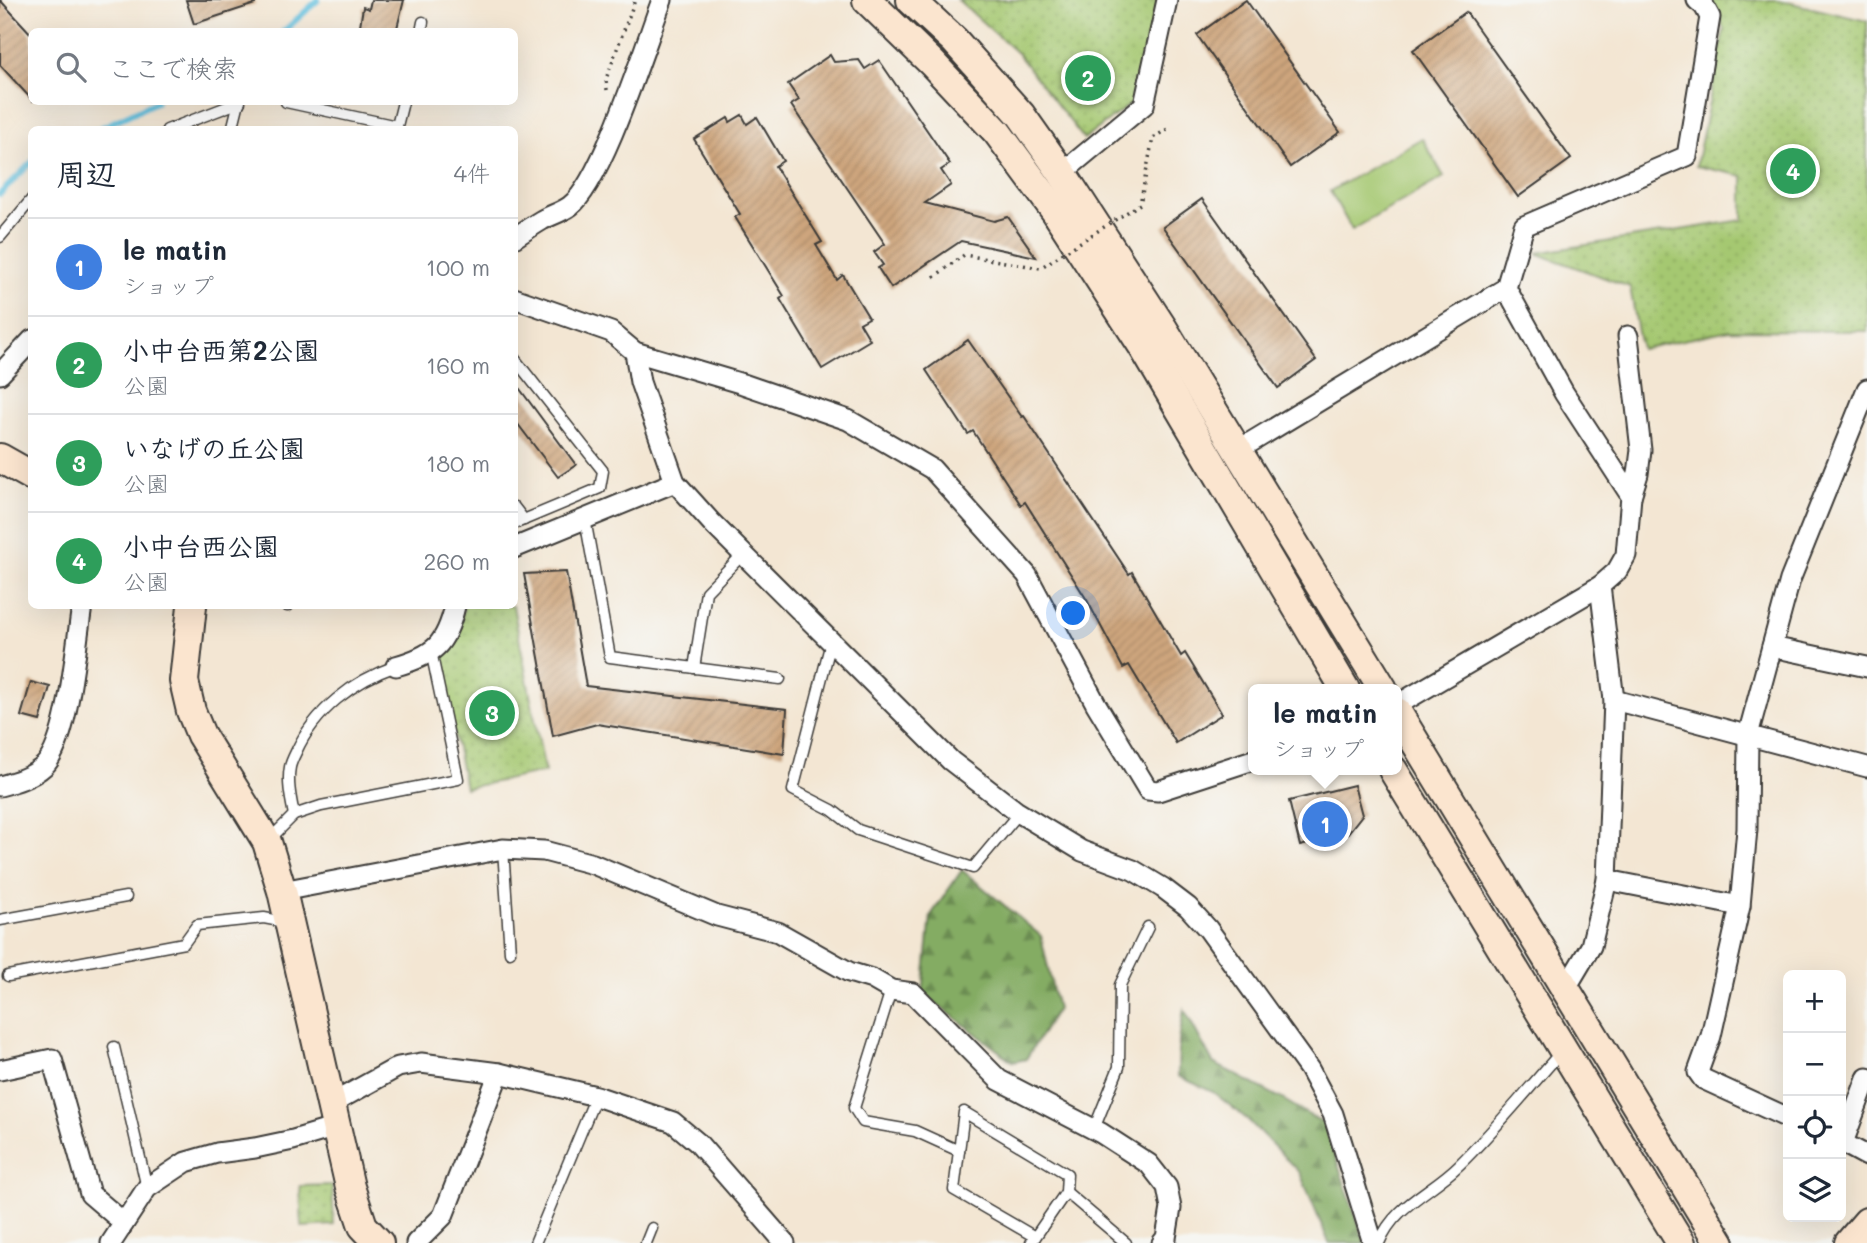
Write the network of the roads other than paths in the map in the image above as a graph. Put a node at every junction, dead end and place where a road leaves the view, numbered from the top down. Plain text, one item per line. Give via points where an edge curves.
1 (662, 0) edge
2 (867, 0) edge
3 (911, 0) edge
4 (1167, 0) edge
5 (1697, 0) edge
6 (232, 105) edge
7 (239, 105) edge
8 (300, 105) edge
9 (402, 105) edge
10 (177, 126) edge
11 (233, 126) edge
12 (397, 126) edge
13 (397, 126) edge
14 (1062, 173) junction
15 (28, 204) edge
16 (518, 235) edge
17 (0, 237) edge
18 (1506, 288) junction
19 (518, 299) edge
20 (1628, 336) dead end
21 (28, 344) edge
22 (635, 352) junction
23 (518, 363) edge
24 (0, 373) edge
25 (1867, 389) edge
26 (1238, 450) junction
27 (0, 457) edge
28 (28, 474) edge
29 (675, 482) junction
30 (1631, 496) junction
31 (585, 519) junction
32 (519, 522) edge
33 (518, 546) edge
34 (743, 554) junction
35 (1600, 586) junction
36 (82, 609) edge
37 (192, 609) edge
38 (454, 609) edge
39 (831, 642) junction
40 (1772, 647) junction
41 (431, 651) junction
42 (396, 666) joint
43 (1867, 667) edge
44 (695, 668) junction
45 (780, 679) dead end
46 (1342, 684) edge
47 (1380, 684) edge
48 (1614, 700) junction
49 (1402, 702) edge
50 (1402, 720) edge
51 (1748, 735) junction
52 (1248, 762) edge
53 (1867, 766) edge
54 (1396, 775) edge
55 (0, 786) edge
56 (1019, 813) junction
57 (294, 815) junction
58 (267, 842) junction
59 (503, 849) junction
60 (1607, 880) junction
61 (282, 891) junction
62 (126, 897) dead end
63 (1740, 906) junction
64 (0, 920) edge
65 (289, 923) junction
66 (1148, 927) dead end
67 (510, 952) dead end
68 (8, 975) dead end
69 (1566, 988) junction
70 (891, 990) junction
71 (114, 1047) dead end
72 (1564, 1049) junction
73 (0, 1070) edge
74 (499, 1073) junction
75 (1867, 1079) edge
76 (596, 1096) junction
77 (333, 1115) junction
78 (1783, 1116) edge
79 (1094, 1129) junction
80 (1846, 1132) edge
81 (1846, 1144) edge
82 (959, 1151) junction
83 (1867, 1156) edge
84 (147, 1188) junction
85 (1066, 1192) junction
86 (1867, 1222) edge
87 (124, 1223) junction
88 (652, 1228) dead end
89 (1033, 1240) edge
90 (111, 1243) edge
91 (379, 1243) edge
92 (416, 1243) edge
93 (535, 1243) edge
94 (646, 1243) edge
95 (785, 1243) edge
96 (1126, 1243) edge
97 (1162, 1243) edge
98 (1373, 1243) edge
99 (1379, 1243) edge
100 (1681, 1243) edge
101 (1720, 1243) edge
102 (1849, 1243) edge

1 - 16 street via 586,189 571,205
2 - 46 street via 997,132 1056,212 1142,345
3 - 14 street via 1021,115
4 - 14 street via 1144,104
5 - 18 street via 1710,17 1687,156 1524,226
6 - 10 lane
7 - 11 lane
8 - 12 lane
9 - 13 lane
14 - 26 street
15 - 17 lane
18 - 26 street
18 - 30 street via 1564,393
19 - 22 street via 611,332
20 - 30 street via 1641,450
21 - 24 street
22 - 29 street via 640,382
22 - 52 street via 848,420 932,468 1027,575 1147,790 1158,792
23 - 32 lane via 603,471 600,488
25 - 40 street via 1790,580
26 - 47 street
27 - 28 street
29 - 31 street
29 - 34 street
30 - 35 street via 1626,555
31 - 33 street
31 - 44 lane via 610,657
34 - 39 street
34 - 44 lane via 706,592
35 - 48 street
35 - 49 street
36 - 55 street via 57,747 44,766
37 - 58 street via 184,681 191,711
38 - 41 street via 449,632
39 - 56 street via 951,761
39 - 56 lane via 793,790 858,830 973,868
40 - 43 street
40 - 51 street
41 - 42 street
41 - 57 lane via 458,779
42 - 57 lane via 346,691 304,736 290,766
44 - 45 lane
48 - 51 street
48 - 60 street
50 - 69 street
51 - 53 street
51 - 63 street
54 - 72 street
56 - 98 street via 1082,851 1133,870 1163,888 1209,929 1309,1069 1327,1103
57 - 58 lane
58 - 61 street
59 - 61 street
59 - 67 lane
59 - 70 street via 544,851 593,864 718,916 778,932
60 - 63 street
60 - 69 street via 1591,946
61 - 65 street
62 - 64 lane
63 - 78 street via 1711,1036 1698,1072 1703,1079
65 - 68 lane via 264,918 197,925 184,943
65 - 77 street
66 - 79 lane via 1120,985 1119,1067
69 - 101 street
70 - 79 street via 914,993 999,1080
70 - 82 lane via 854,1108 863,1122 915,1131
71 - 84 lane
72 - 99 lane via 1458,1166 1400,1211
72 - 100 street
73 - 87 street via 52,1059 90,1194
74 - 76 street
74 - 77 street via 421,1063 398,1067
74 - 92 street via 443,1216
75 - 80 street
76 - 93 lane
76 - 95 street via 673,1122 698,1143
77 - 84 street via 293,1140 186,1162
77 - 91 street via 363,1226
79 - 97 street via 1149,1164 1167,1187 1171,1208
81 - 83 street
82 - 85 lane via 964,1112 1067,1174
82 - 89 lane via 954,1190
84 - 87 street
85 - 89 lane
85 - 96 lane
86 - 102 street
87 - 90 street
88 - 94 lane

